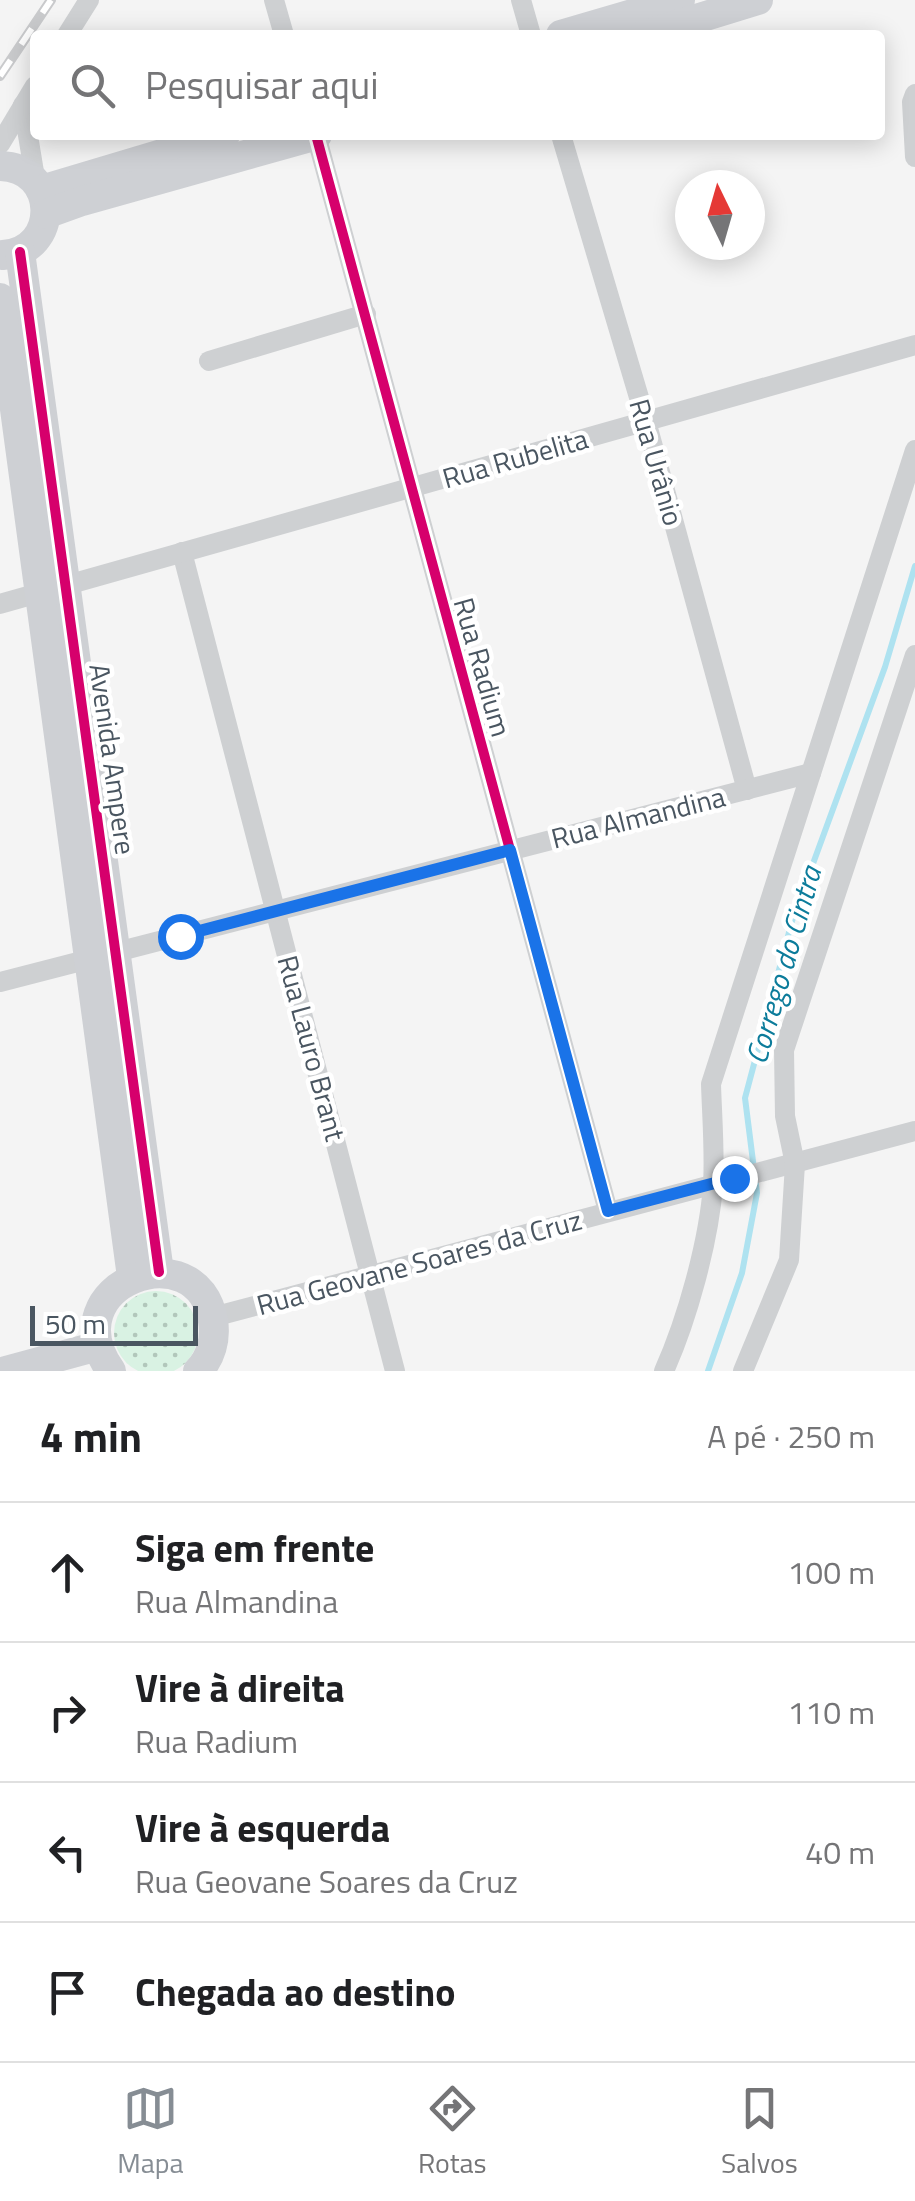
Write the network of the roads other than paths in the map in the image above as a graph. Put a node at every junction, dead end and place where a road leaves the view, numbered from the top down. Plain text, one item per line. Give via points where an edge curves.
1 (89, 0) edge
2 (274, 0) edge
3 (521, 0) edge
4 (680, 0) edge
5 (758, 0) edge
6 (70, 30) edge
7 (283, 30) edge
8 (530, 30) edge
9 (578, 30) edge
10 (660, 30) edge
11 (30, 94) edge
12 (915, 94) edge
13 (23, 104) junction
14 (30, 139) edge
15 (30, 140) edge
16 (209, 140) edge
17 (298, 140) edge
18 (317, 140) edge
19 (562, 140) edge
20 (0, 144) edge
21 (915, 158) edge
22 (0, 166) edge
23 (41, 194) junction
24 (10, 253) edge
25 (0, 298) edge
26 (366, 314) junction
27 (915, 345) edge
28 (209, 361) dead end
29 (646, 421) junction
30 (915, 450) edge
31 (410, 488) junction
32 (182, 552) junction
33 (54, 590) junction
34 (0, 604) edge
35 (915, 655) edge
36 (811, 773) junction
37 (747, 790) junction
38 (510, 850) junction
39 (277, 912) junction
40 (102, 955) junction
41 (0, 982) edge
42 (915, 1131) edge
43 (795, 1164) junction
44 (723, 1181) junction
45 (608, 1211) junction
46 (146, 1274) junction
47 (372, 1276) junction
48 (213, 1317) junction
49 (104, 1358) edge
50 (6, 1371) edge
51 (198, 1371) edge
52 (394, 1371) edge
53 (664, 1371) edge
54 (742, 1371) edge

1 - 6 street
2 - 7 street
3 - 8 street
4 - 9 street
5 - 10 street
11 - 13 street
12 - 21 street
13 - 14 street
13 - 20 street
15 - 23 street
16 - 23 street
17 - 23 street via 82,201
18 - 26 street, Rua Radium
19 - 29 street, Rua Urânio
22 - 23 street via 23,170
23 - 24 street via 40,236
24 - 33 street, Avenida Ampere
25 - 33 street, Avenida Ampere
26 - 28 street
26 - 31 street, Rua Radium
27 - 29 street, Rua Rubelita
29 - 31 street, Rua Rubelita
29 - 37 street, Rua Urânio
30 - 36 street
31 - 32 street, Rua Rubelita
31 - 38 street, Rua Radium
32 - 33 street, Rua Rubelita
32 - 39 street, Rua Lauro Brant
33 - 34 street, Rua Rubelita
33 - 40 street, Avenida Ampere
35 - 43 street via 784,1050 785,1116
36 - 37 street, Rua Almandina
36 - 44 street via 712,1084
37 - 38 street, Rua Almandina
38 - 39 street, Rua Almandina
38 - 45 street, Rua Radium
39 - 40 street, Rua Almandina
39 - 47 street, Rua Lauro Brant
40 - 41 street, Rua Almandina
40 - 46 street, Avenida Ampere
42 - 43 street, Rua Geovane Soares da Cruz
43 - 44 street, Rua Geovane Soares da Cruz
43 - 54 street via 789,1260
44 - 45 street, Rua Geovane Soares da Cruz
44 - 53 street
45 - 47 street, Rua Geovane Soares da Cruz
46 - 48 street via 183,1280
46 - 49 street via 109,1294 100,1310 96,1328
47 - 48 street, Rua Geovane Soares da Cruz
47 - 52 street, Rua Lauro Brant
48 - 51 street via 211,1351
49 - 50 street

